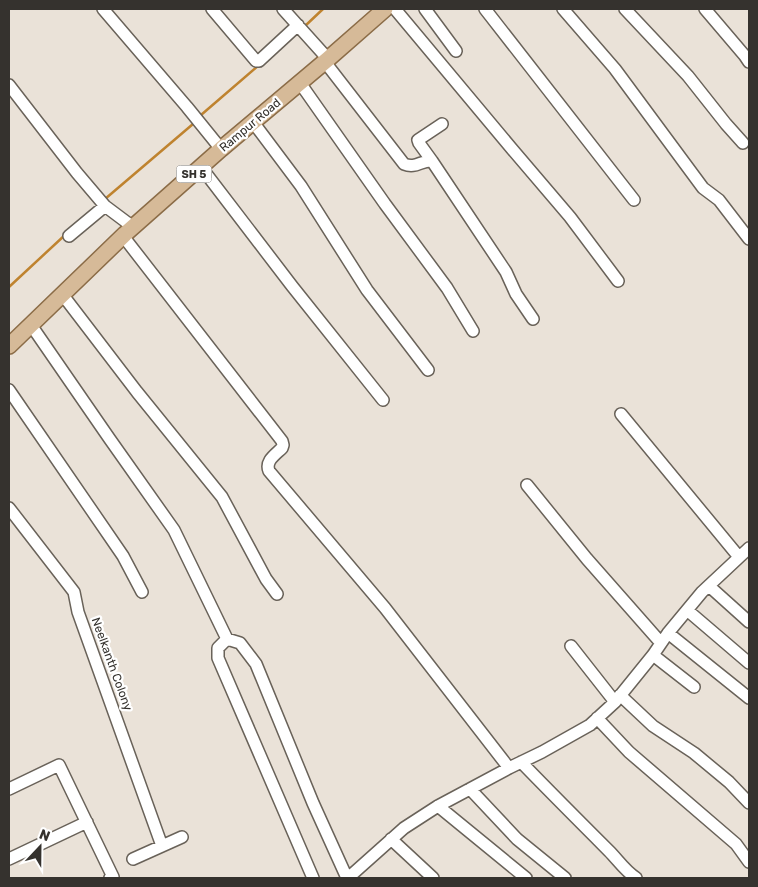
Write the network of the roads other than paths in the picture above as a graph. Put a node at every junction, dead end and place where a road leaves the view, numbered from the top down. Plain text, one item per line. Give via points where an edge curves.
1 (103, 9) edge
2 (212, 9) edge
3 (284, 9) edge
4 (385, 9) edge
5 (395, 9) edge
6 (425, 9) edge
7 (485, 9) edge
8 (563, 9) edge
9 (625, 9) edge
10 (705, 9) edge
11 (298, 25) junction
12 (456, 51) dead end
13 (327, 60) junction
14 (749, 62) edge
15 (300, 83) junction
16 (9, 85) edge
17 (253, 122) junction
18 (442, 124) dead end
19 (743, 143) dead end
20 (221, 150) junction
21 (432, 161) junction
22 (201, 167) junction
23 (634, 200) dead end
24 (102, 203) junction
25 (128, 232) junction
26 (69, 236) dead end
27 (749, 239) edge
28 (618, 281) dead end
29 (62, 294) junction
30 (533, 319) dead end
31 (31, 325) junction
32 (473, 331) dead end
33 (9, 346) edge
34 (428, 370) dead end
35 (9, 390) edge
36 (383, 400) dead end
37 (621, 414) dead end
38 (527, 485) dead end
39 (9, 508) edge
40 (749, 548) edge
41 (739, 558) junction
42 (708, 586) junction
43 (142, 592) dead end
44 (277, 594) dead end
45 (687, 610) junction
46 (749, 622) edge
47 (668, 633) junction
48 (227, 639) junction
49 (661, 643) junction
50 (571, 646) dead end
51 (654, 655) junction
52 (749, 663) edge
53 (694, 687) dead end
54 (617, 698) junction
55 (749, 698) edge
56 (598, 718) junction
57 (521, 762) junction
58 (509, 768) junction
59 (9, 789) edge
60 (470, 789) junction
61 (749, 803) edge
62 (438, 806) junction
63 (87, 822) junction
64 (182, 837) dead end
65 (391, 840) junction
66 (162, 846) junction
67 (133, 858) dead end
68 (9, 859) edge
69 (749, 862) edge
70 (110, 878) edge
71 (313, 878) edge
72 (348, 878) edge
73 (433, 878) edge
74 (526, 878) edge
75 (565, 878) edge
76 (636, 878) edge

1 - 20 street
2 - 11 street via 256,61
3 - 11 street
4 - 13 main road, Rampur Road / SH 5
5 - 28 street via 570,217
6 - 12 street
7 - 23 street
8 - 27 street via 615,69 703,188 719,200
9 - 19 street via 688,76
10 - 14 street
11 - 13 street
13 - 15 main road, Rampur Road / SH 5
13 - 21 street via 404,164 413,167
15 - 17 main road, Rampur Road / SH 5
15 - 32 street via 447,288
16 - 24 street
17 - 20 main road, Rampur Road / SH 5
17 - 34 street via 301,186 367,290
18 - 21 street via 418,140
20 - 22 main road, Rampur Road / SH 5
21 - 30 street via 506,272
22 - 25 main road, Rampur Road / SH 5
22 - 36 street
24 - 25 street
24 - 26 street
25 - 29 main road, Rampur Road / SH 5
25 - 58 street via 282,441 282,448 269,461 269,471 385,608
29 - 31 main road, Rampur Road / SH 5
29 - 44 street via 222,497
31 - 33 main road, Rampur Road / SH 5
31 - 48 street via 174,530
35 - 43 street via 123,556
37 - 41 street
38 - 49 street
39 - 66 street, Neelkanth Colony via 74,592 78,612
40 - 41 street
41 - 42 street
42 - 45 street
42 - 46 street
45 - 47 street
45 - 52 street
47 - 49 street
47 - 55 street
48 - 71 street via 218,648 218,658
48 - 72 street via 240,643 256,664 313,803
49 - 51 street
50 - 54 street
51 - 53 street
51 - 54 street
54 - 56 street
54 - 61 street via 694,753
56 - 57 street
56 - 69 street via 629,752 736,844
57 - 58 street
57 - 76 street
58 - 60 street
59 - 63 street via 59,765
60 - 62 street
60 - 75 street via 517,839
62 - 65 street
62 - 74 street
63 - 68 street
63 - 70 street via 113,877
64 - 66 street
65 - 72 street
65 - 73 street
66 - 67 street

